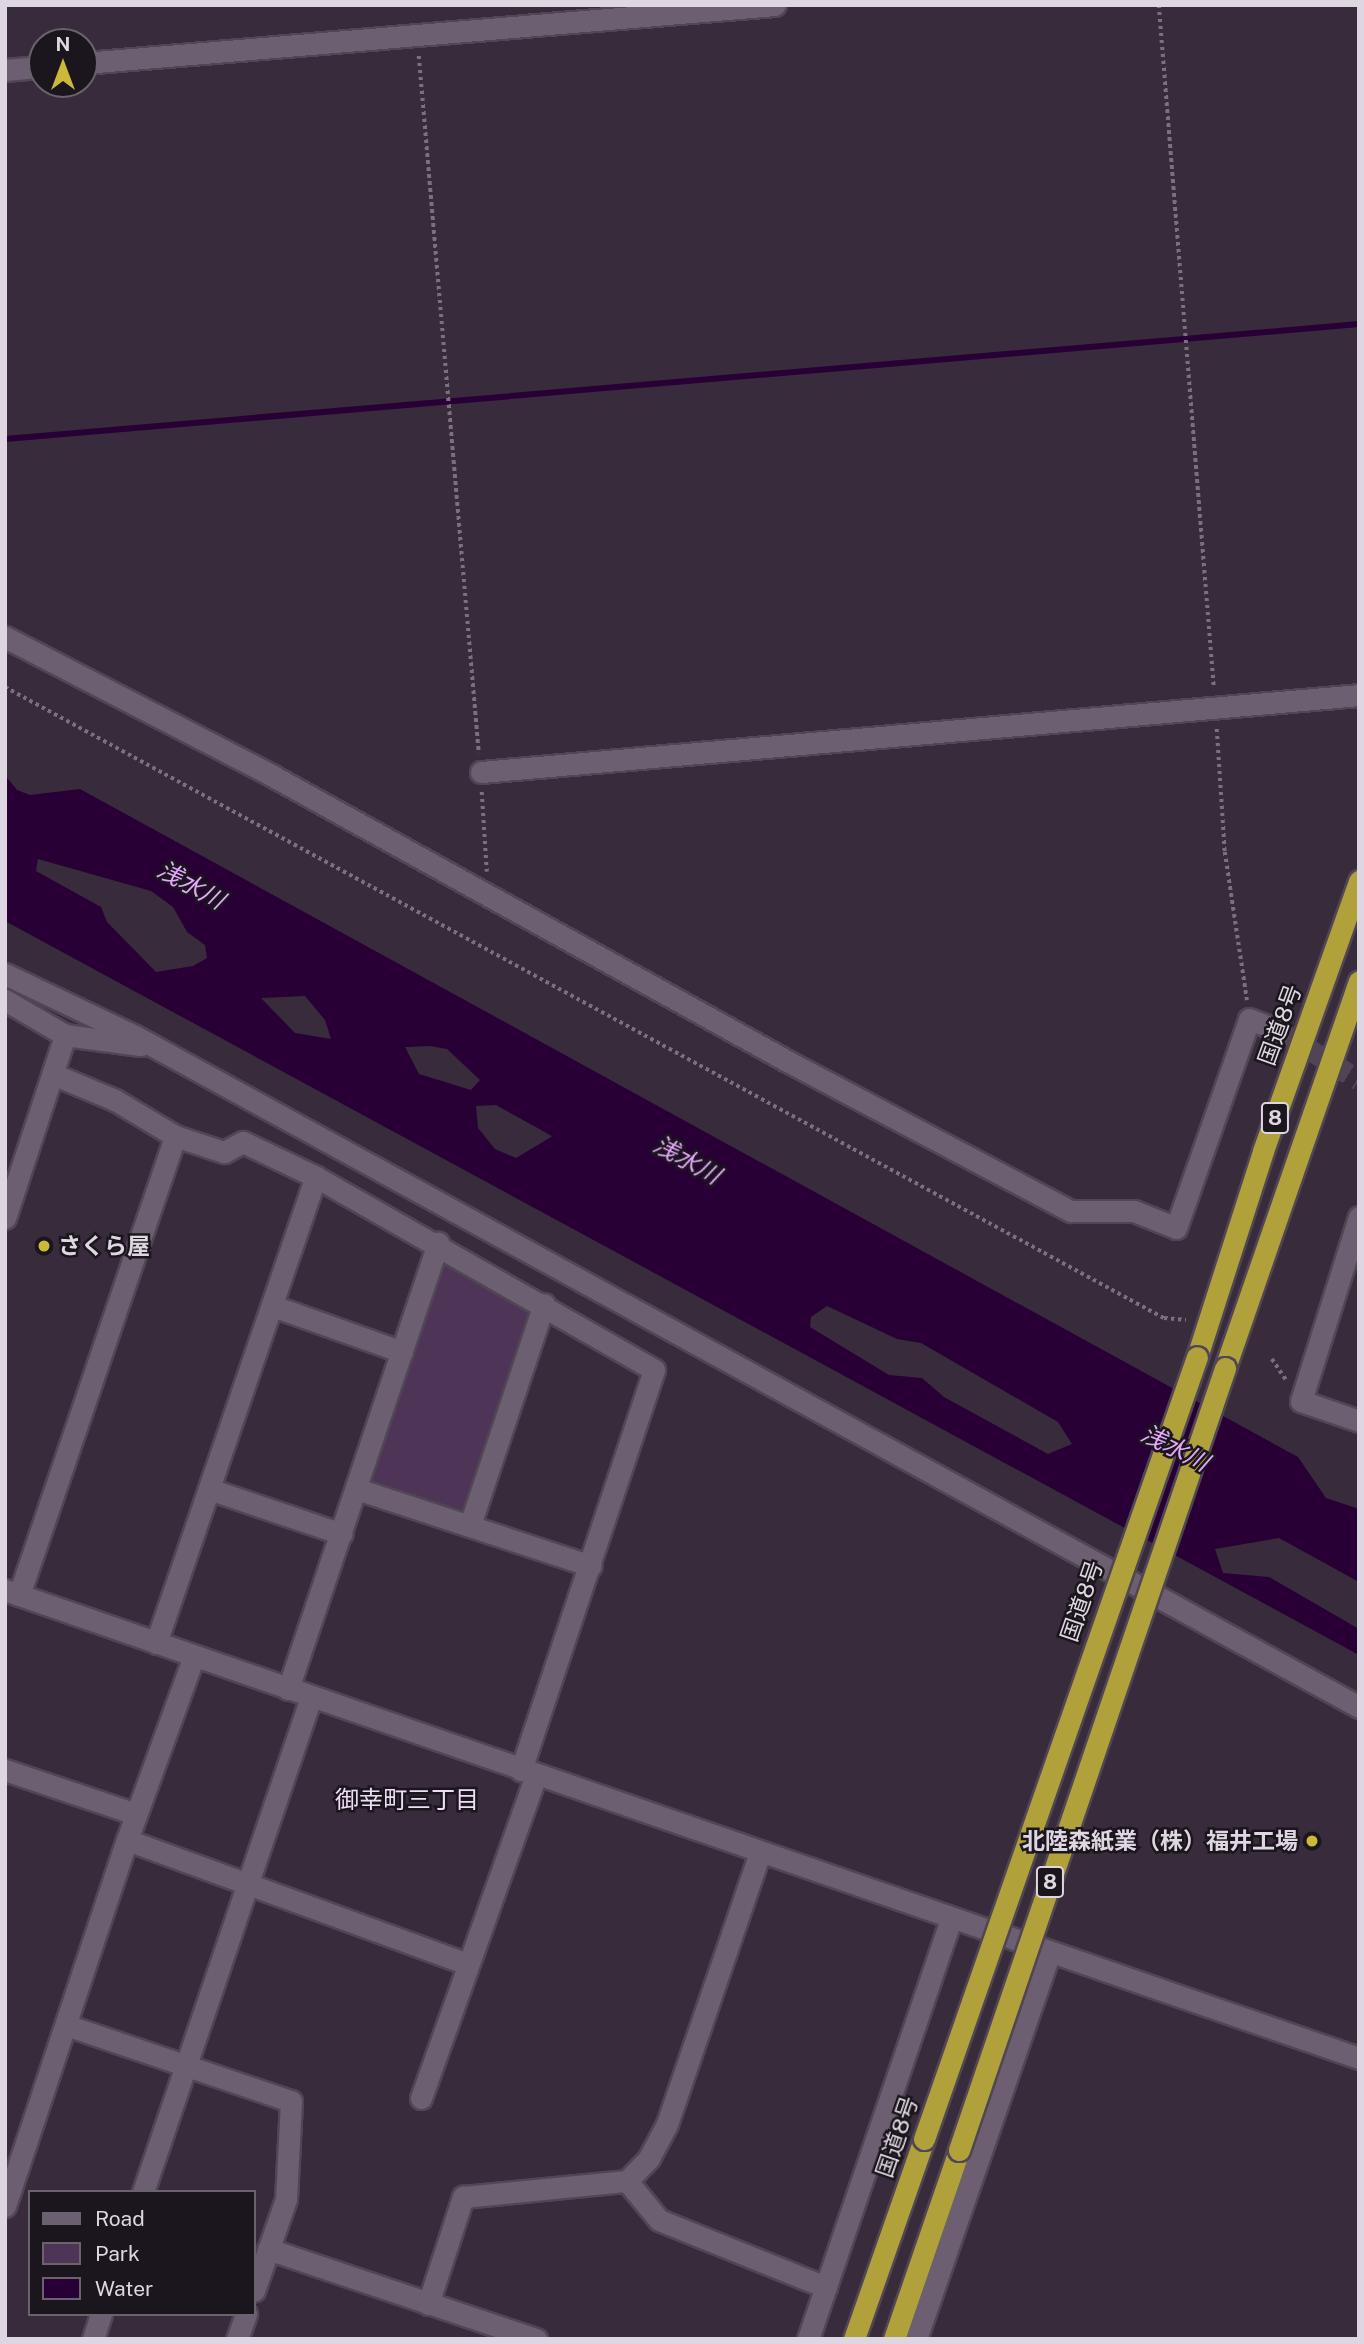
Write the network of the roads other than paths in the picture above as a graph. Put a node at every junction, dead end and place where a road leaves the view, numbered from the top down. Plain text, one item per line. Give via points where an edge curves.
1 (775, 5) edge
2 (98, 62) edge
3 (28, 68) edge
4 (5, 70) edge
5 (5, 636) edge
6 (1359, 695) edge
7 (481, 772) road end
8 (1359, 881) edge
9 (5, 974) edge
10 (1359, 982) edge
11 (5, 1000) edge
12 (1278, 1030) tunnel mouth
13 (65, 1035) junction
14 (157, 1048) junction
15 (55, 1075) junction
16 (174, 1136) junction
17 (316, 1177) junction
18 (1359, 1217) edge
19 (5, 1218) edge
20 (438, 1243) junction
21 (544, 1304) junction
22 (273, 1306) junction
23 (402, 1352) junction
24 (1359, 1422) edge
25 (209, 1489) junction
26 (357, 1489) junction
27 (470, 1525) junction
28 (342, 1534) junction
29 (591, 1566) junction
30 (12, 1593) edge
31 (156, 1643) junction
32 (194, 1656) junction
33 (288, 1689) junction
34 (311, 1697) junction
35 (1359, 1707) edge
36 (5, 1770) edge
37 (529, 1772) junction
38 (136, 1814) junction
39 (127, 1840) junction
40 (760, 1853) junction
41 (250, 1884) junction
42 (951, 1920) junction
43 (1050, 1952) junction
44 (467, 1964) junction
45 (66, 2025) junction
46 (1359, 2058) edge
47 (187, 2065) junction
48 (421, 2098) dead end
49 (15, 2145) edge
50 (627, 2181) junction
51 (144, 2190) edge
52 (5, 2206) edge
53 (268, 2249) junction
54 (256, 2285) edge
55 (826, 2287) junction
56 (428, 2304) junction
57 (101, 2316) edge
58 (245, 2316) edge
59 (93, 2339) edge
60 (237, 2339) edge
61 (536, 2339) edge
62 (807, 2339) edge
63 (854, 2339) edge
64 (894, 2339) edge
65 (916, 2339) edge

1 - 2 street
3 - 4 street
5 - 12 street via 271,775 1071,1212 1134,1211 1176,1228 1249,1019
6 - 7 street
8 - 63 highway, 国道8号 / 8, bridge
9 - 14 street
10 - 64 highway, 8, bridge
11 - 13 street
13 - 14 street
13 - 15 street
14 - 35 street
15 - 16 street via 115,1100
15 - 19 street
16 - 17 street via 223,1152 243,1142
16 - 30 street
17 - 20 street
17 - 22 street
18 - 24 street via 1301,1401
20 - 21 street
20 - 23 street
21 - 27 street
21 - 29 street via 654,1370
22 - 23 street
22 - 25 street
23 - 26 street
25 - 28 street
25 - 31 street
26 - 27 street
26 - 28 street
27 - 29 street
28 - 33 street
29 - 37 street
30 - 31 street
31 - 32 street
32 - 33 street
32 - 38 street
33 - 34 street
34 - 37 street
34 - 41 street
36 - 38 street
37 - 40 street
37 - 44 street
38 - 39 street
39 - 41 street
39 - 45 street
40 - 42 street
40 - 50 street via 667,2123 649,2158
41 - 44 street
41 - 47 street
42 - 43 street
42 - 55 street
43 - 46 street
43 - 65 street
44 - 48 street
45 - 47 street
45 - 49 street
47 - 51 street
47 - 53 street via 291,2101 286,2199
49 - 52 street
50 - 55 street via 659,2220
50 - 56 street via 463,2197
53 - 54 street
53 - 56 street
55 - 62 street
56 - 61 street
57 - 59 street
58 - 60 street

